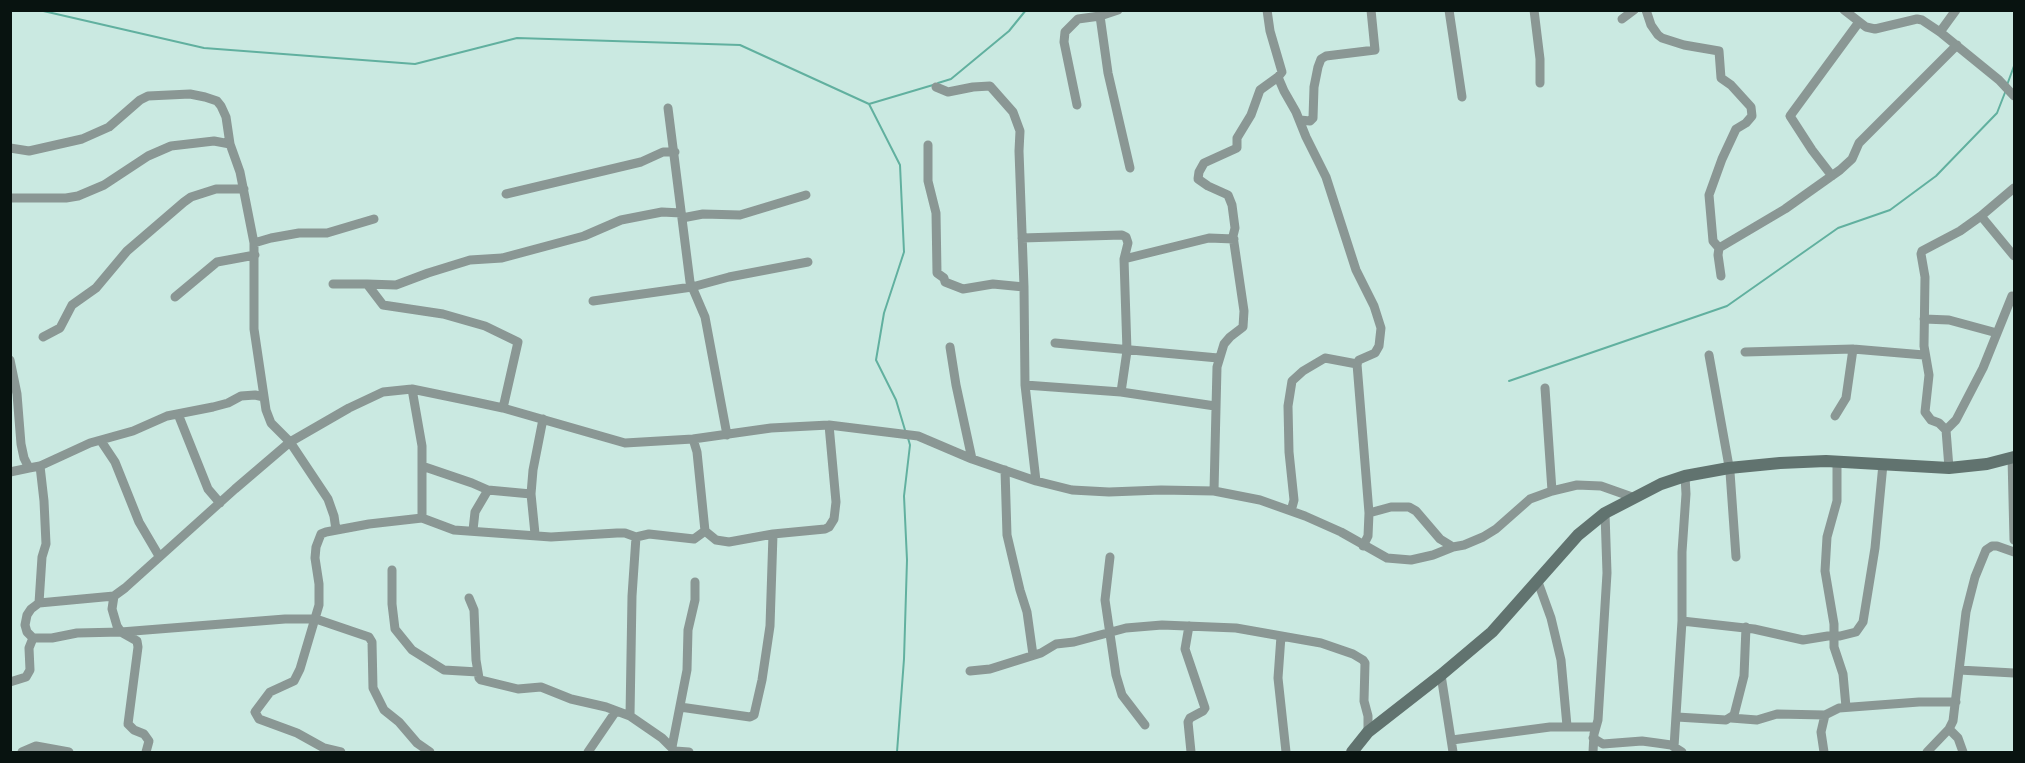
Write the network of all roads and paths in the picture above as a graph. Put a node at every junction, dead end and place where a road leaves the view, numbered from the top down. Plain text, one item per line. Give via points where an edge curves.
1 (1118, 10) edge
2 (1267, 10) edge
3 (1371, 10) edge
4 (1449, 10) edge
5 (1534, 10) edge
6 (1634, 10) edge
7 (1646, 10) edge
8 (1844, 10) edge
9 (1956, 10) edge
10 (1917, 15) edge
11 (1100, 16) junction
12 (1622, 20) dead end
13 (1858, 22) junction
14 (1940, 32) junction
15 (1957, 45) junction
16 (1278, 77) junction
17 (1540, 83) dead end
18 (936, 87) dead end
19 (2014, 96) edge
20 (1462, 97) dead end
21 (1077, 105) dead end
22 (668, 108) dead end
23 (1300, 120) junction
24 (230, 144) junction
25 (928, 145) dead end
26 (10, 148) edge
27 (675, 152) junction
28 (1130, 168) dead end
29 (1832, 176) junction
30 (2014, 188) edge
31 (244, 189) junction
32 (506, 194) dead end
33 (806, 195) dead end
34 (10, 198) edge
35 (682, 216) junction
36 (1981, 216) junction
37 (374, 219) dead end
38 (1022, 238) junction
39 (1234, 238) junction
40 (254, 243) junction
41 (1719, 248) junction
42 (255, 255) junction
43 (2014, 256) edge
44 (1124, 259) junction
45 (808, 262) dead end
46 (1721, 276) dead end
47 (333, 284) dead end
48 (367, 284) junction
49 (1024, 287) junction
50 (692, 288) junction
51 (2013, 296) dead end
52 (175, 297) dead end
53 (593, 301) dead end
54 (1924, 319) junction
55 (1997, 333) junction
56 (43, 337) dead end
57 (1055, 344) dead end
58 (950, 347) dead end
59 (1853, 349) junction
60 (1127, 351) junction
61 (1745, 352) dead end
62 (1709, 355) dead end
63 (1924, 355) junction
64 (1218, 358) junction
65 (10, 360) edge
66 (1357, 364) junction
67 (1025, 385) junction
68 (1545, 388) dead end
69 (412, 389) junction
70 (1121, 392) junction
71 (264, 397) junction
72 (14, 400) edge
73 (1215, 406) junction
74 (502, 408) junction
75 (178, 414) junction
76 (1835, 416) dead end
77 (543, 419) junction
78 (829, 425) junction
79 (1946, 429) junction
80 (727, 435) junction
81 (693, 439) junction
82 (101, 441) junction
83 (290, 442) junction
84 (2013, 457) edge
85 (972, 459) junction
86 (1837, 462) junction
87 (1883, 464) junction
88 (40, 466) junction
89 (422, 466) junction
90 (29, 468) junction
91 (1729, 468) junction
92 (1949, 468) junction
93 (1005, 470) junction
94 (10, 472) edge
95 (1684, 477) junction
96 (1036, 482) junction
97 (488, 490) junction
98 (1214, 491) junction
99 (1551, 491) junction
100 (531, 494) junction
101 (1635, 498) junction
102 (220, 503) junction
103 (1291, 511) junction
104 (1370, 513) junction
105 (1605, 513) junction
106 (422, 518) junction
107 (336, 530) junction
108 (473, 530) junction
109 (705, 531) junction
110 (535, 534) junction
111 (773, 534) junction
112 (636, 537) junction
113 (2014, 540) edge
114 (1364, 546) junction
115 (1453, 547) junction
116 (2014, 552) edge
117 (159, 556) junction
118 (1110, 557) dead end
119 (1736, 557) dead end
120 (392, 570) dead end
121 (695, 582) dead end
122 (1538, 582) junction
123 (114, 596) junction
124 (469, 598) dead end
125 (39, 603) junction
126 (316, 619) junction
127 (1682, 621) junction
128 (1189, 626) junction
129 (1746, 627) junction
130 (121, 632) junction
131 (1111, 632) junction
132 (1834, 635) junction
133 (1281, 636) junction
134 (33, 638) junction
135 (1033, 655) junction
136 (1959, 670) junction
137 (970, 671) dead end
138 (478, 672) junction
139 (2014, 673) edge
140 (1441, 675) junction
141 (10, 682) edge
142 (1956, 702) junction
143 (680, 707) junction
144 (1846, 707) junction
145 (616, 711) junction
146 (1825, 715) junction
147 (630, 716) junction
148 (1677, 717) junction
149 (1731, 718) junction
150 (1145, 725) dead end
151 (1567, 726) junction
152 (1596, 727) junction
153 (1949, 729) junction
154 (1368, 732) junction
155 (1593, 738) junction
156 (1452, 740) junction
157 (675, 750) edge
158 (1678, 750) edge
159 (429, 752) edge
160 (22, 753) edge
161 (69, 753) edge
162 (146, 753) edge
163 (341, 753) edge
164 (588, 753) edge
165 (689, 753) edge
166 (1191, 753) edge
167 (1286, 753) edge
168 (1352, 753) edge
169 (1453, 753) edge
170 (1593, 753) edge
171 (1824, 753) edge
172 (1927, 753) edge
173 (1963, 753) edge

1 - 11 street
2 - 16 street via 1282,72
3 - 23 street via 1376,50 1321,59 1314,87 1313,118
4 - 20 street
5 - 17 street
6 - 12 street
7 - 41 street via 1662,38 1719,51 1720,78 1751,107 1752,116 1736,129 1709,195 1713,241
8 - 13 street
9 - 14 street
10 - 13 street via 1875,29
10 - 14 street
11 - 21 street via 1078,20 1065,32
11 - 28 street via 1108,73
13 - 29 street via 1790,116
14 - 15 street
15 - 19 street
15 - 29 street via 1858,143 1852,159
16 - 23 street
16 - 39 street via 1260,90 1237,138 1238,148 1204,163 1199,172 1198,179 1228,195
18 - 38 street via 948,92 990,86 1013,112 1020,131
22 - 27 street
23 - 66 street via 1326,177 1356,270 1381,328 1379,346
24 - 26 street via 226,117 217,101 190,94 143,98 109,127 72,142 29,151
24 - 31 street
24 - 34 street via 214,141 171,146 78,196
25 - 49 street via 928,181 936,213 937,273 945,282 963,289 993,284
27 - 32 street
27 - 35 street
29 - 41 street via 1785,210
30 - 36 street
31 - 40 street
31 - 56 street via 216,189 184,202 127,251 96,288 72,304 60,328
33 - 35 street via 740,215
35 - 48 street via 662,212 621,220 584,236 502,258 470,261 396,285
35 - 50 street
36 - 43 street
36 - 54 street via 1922,251
37 - 40 street via 327,233 299,233
38 - 44 street via 1122,235 1128,243
38 - 49 street
39 - 44 street via 1209,238
39 - 64 street via 1243,327 1224,344
40 - 42 street
41 - 46 street
42 - 52 street via 217,262
42 - 71 street via 254,329
44 - 60 street
45 - 50 street
47 - 48 street
48 - 74 street via 383,304 485,326 518,342
49 - 67 street
50 - 53 street
50 - 80 street via 705,317
51 - 55 street
54 - 55 street via 1949,320
54 - 63 street
55 - 79 street via 1956,420
57 - 60 street
58 - 85 street
59 - 61 street
59 - 63 street
59 - 76 street via 1846,398
60 - 64 street
60 - 70 street
62 - 91 street
63 - 79 street via 1929,375 1926,412
64 - 73 street
65 - 72 street
66 - 103 street via 1325,358 1292,381 1288,406 1294,500
66 - 104 street
67 - 70 street
67 - 96 street
68 - 99 street
69 - 74 street
69 - 83 street via 383,392
69 - 89 street
70 - 73 street
71 - 75 street via 241,396 228,403
71 - 83 street via 271,423
72 - 90 street
73 - 98 street
74 - 77 street
75 - 82 street
75 - 102 street via 208,489
77 - 81 street via 625,443
77 - 100 street
78 - 80 street
78 - 85 street via 918,436
78 - 111 street via 834,519 825,529
79 - 92 street
80 - 81 street
81 - 109 street
82 - 88 street
82 - 117 street via 116,462 139,522
83 - 102 street
83 - 107 street via 328,499
84 - 92 street
84 - 113 street
85 - 93 street
86 - 87 street
86 - 91 street
86 - 132 street via 1837,501 1827,537 1825,571
87 - 92 street
87 - 132 street via 1863,622 1856,632
88 - 90 street
88 - 125 street via 46,544
89 - 97 street
89 - 106 street
90 - 94 street
91 - 95 street
91 - 119 street
93 - 96 street
93 - 135 street via 1006,535 1028,612
95 - 101 street
95 - 127 street
96 - 98 street via 1100,492
97 - 100 street
97 - 108 street via 475,512
98 - 103 street
99 - 101 street via 1577,485 1601,486
99 - 115 street via 1530,499 1483,537
100 - 110 street
101 - 105 street
102 - 117 street
103 - 114 street
104 - 114 street
104 - 115 street via 1409,507
105 - 122 street via 1578,535
105 - 152 street via 1607,573
106 - 107 street
106 - 108 street via 454,530
107 - 126 street via 321,534 316,547 320,599
108 - 110 street
109 - 111 street via 722,542
109 - 112 street via 694,539 650,534
110 - 112 street via 551,537 617,533
111 - 143 street via 770,626 754,715
112 - 147 street
114 - 115 street via 1387,558 1411,560
116 - 136 street via 1997,546 1986,550 1966,612
117 - 123 street
118 - 131 street via 1106,600
120 - 138 street via 395,629 412,650 444,670
121 - 143 street via 696,600 688,630 687,670
122 - 140 street via 1492,632
122 - 151 street via 1561,660
123 - 125 street
123 - 130 street via 112,609
124 - 138 street via 474,610
125 - 134 street via 27,615 25,625
126 - 130 street
126 - 159 street via 370,640 372,680 380,703 387,715
126 - 163 street via 294,681 270,692 255,712 259,719
127 - 129 street
127 - 148 street
128 - 131 street via 1140,626
128 - 133 street via 1228,627
128 - 166 street via 1185,649 1205,708 1188,722
129 - 132 street via 1803,640
129 - 149 street via 1744,676
130 - 134 street
130 - 162 street via 137,642 128,724 149,741
131 - 135 street via 1056,644
131 - 150 street via 1122,695
132 - 144 street
133 - 154 street via 1321,643 1364,660
133 - 167 street via 1278,678
134 - 141 street via 29,648 30,670 26,677
135 - 137 street
136 - 139 street
136 - 142 street
138 - 145 street via 482,681 518,689 541,687
140 - 154 street
140 - 156 street
142 - 144 street
142 - 153 street
143 - 157 street
144 - 146 street
145 - 147 street
145 - 164 street
146 - 149 street
146 - 171 street via 1821,732
147 - 157 street
148 - 149 street
148 - 158 street
151 - 152 street
151 - 156 street
152 - 155 street
153 - 172 street
153 - 173 street via 1958,738
154 - 168 street
155 - 158 street via 1603,744 1641,741
155 - 170 street
156 - 169 street
157 - 165 street
160 - 161 street via 36,746

